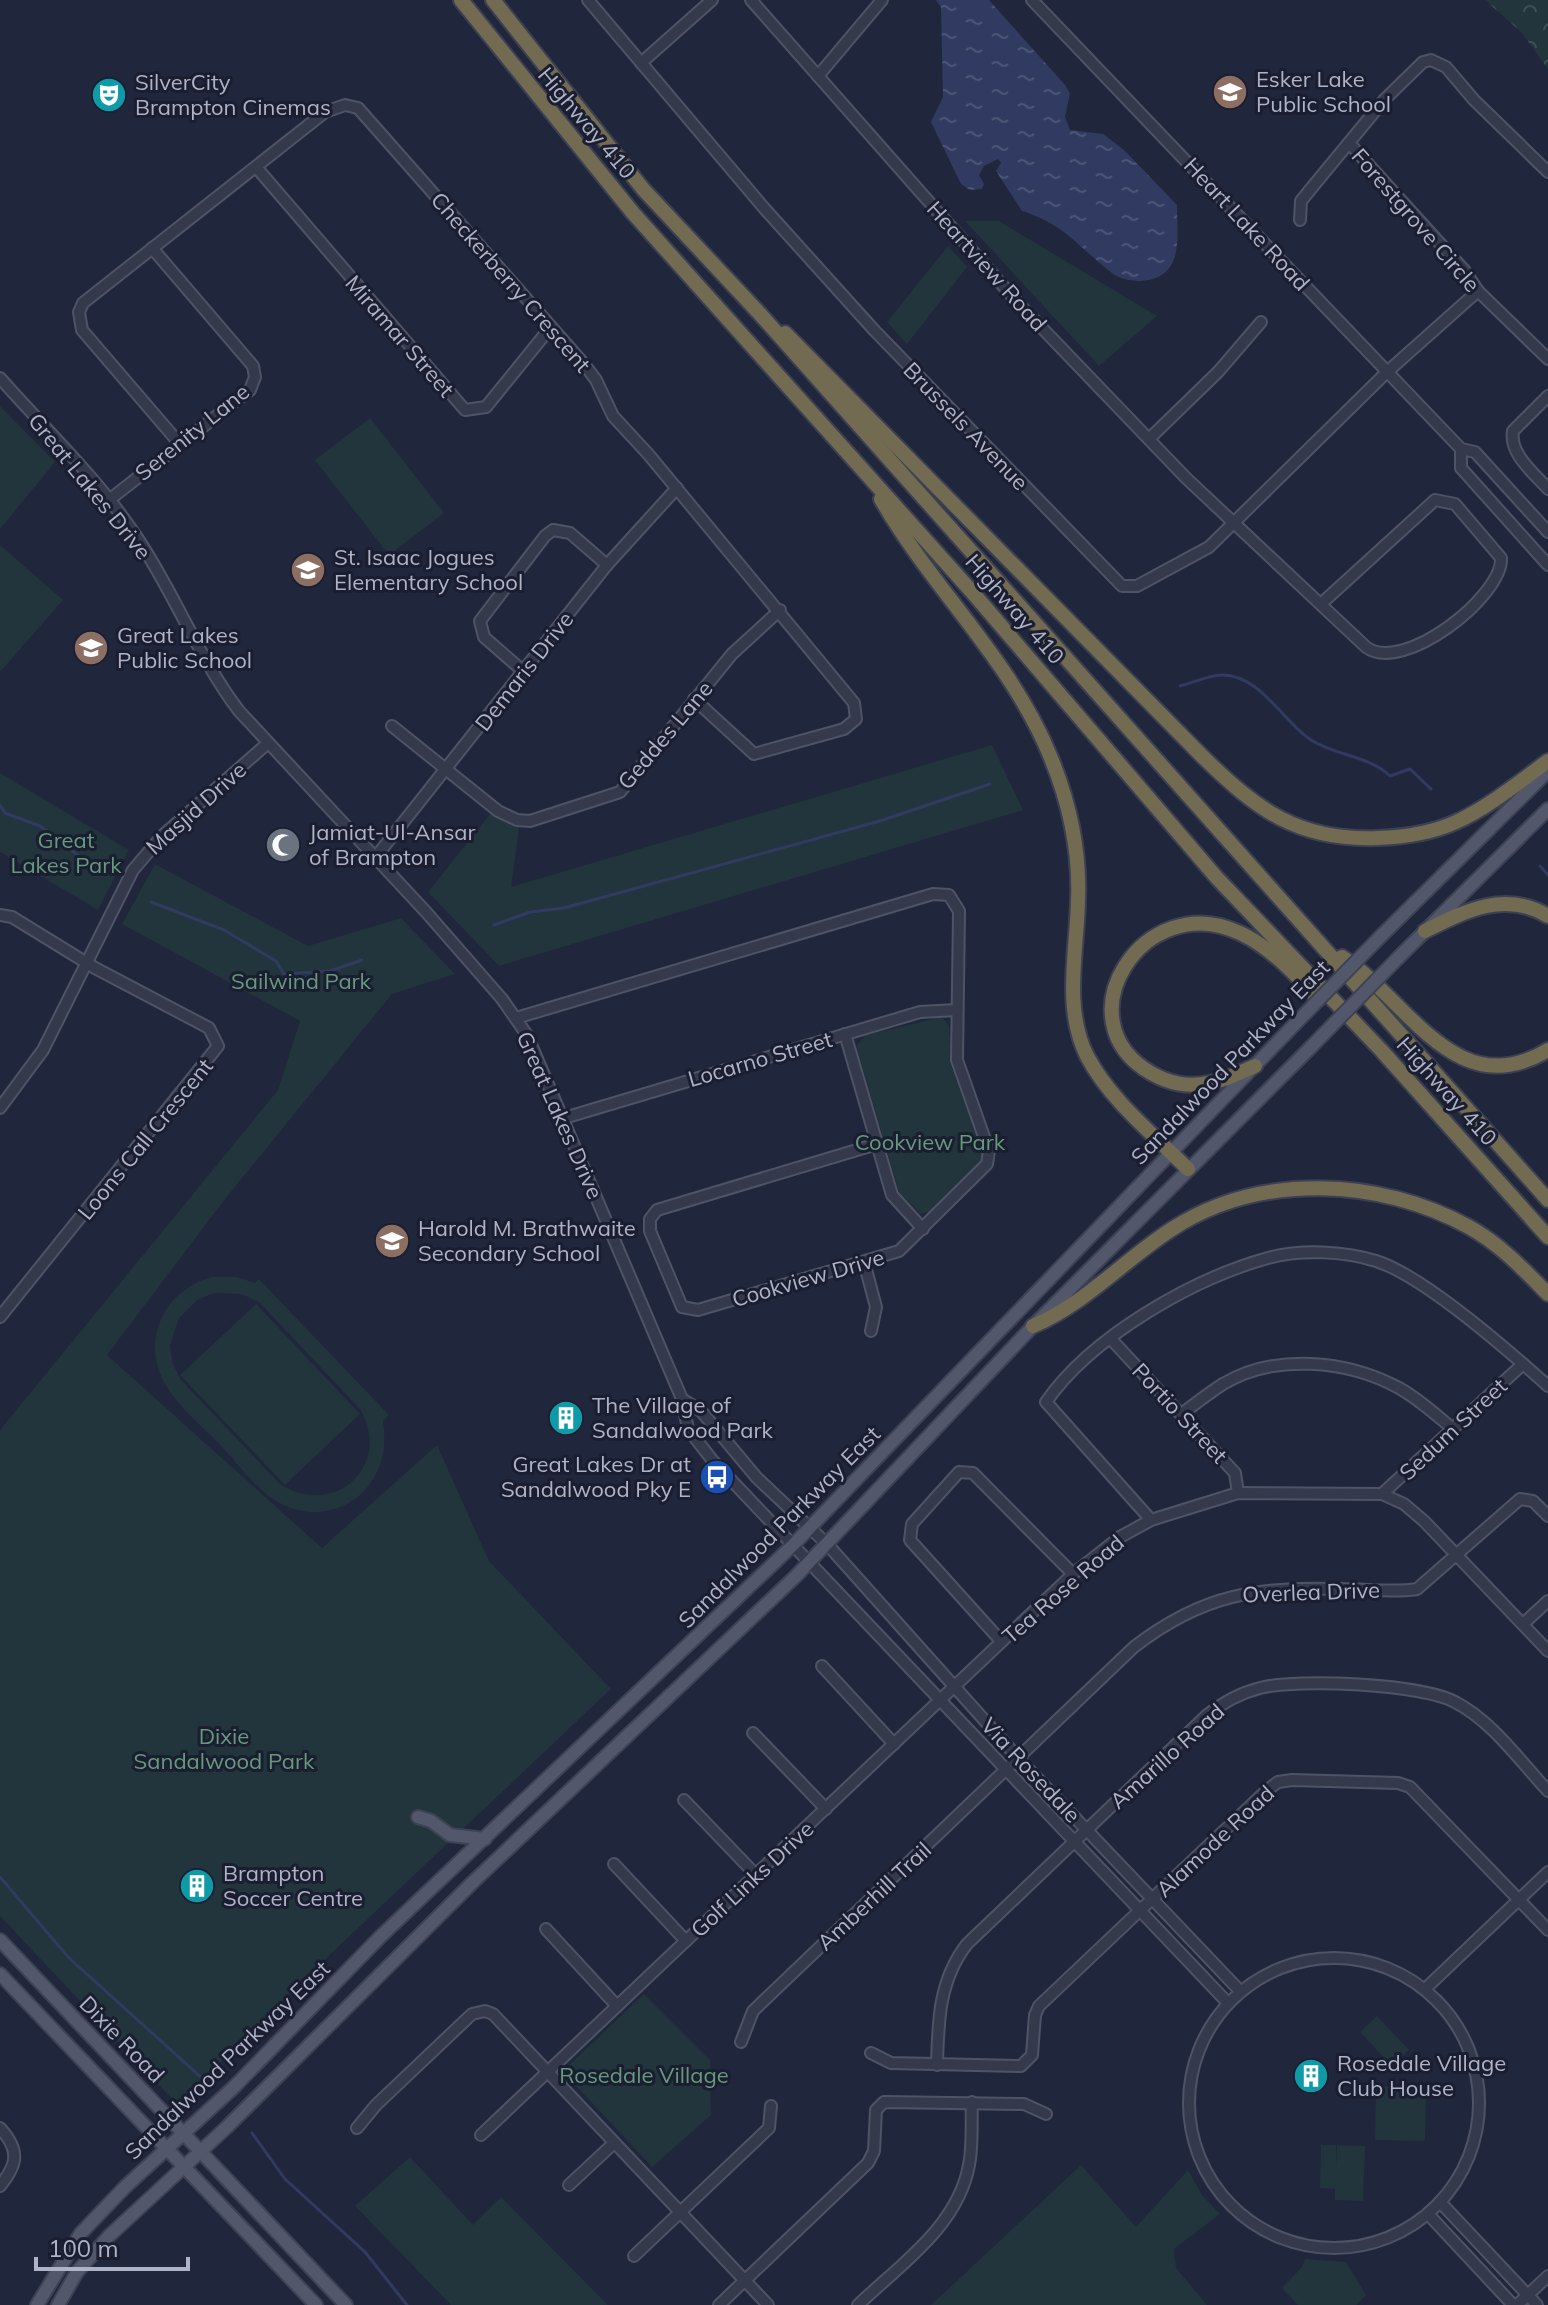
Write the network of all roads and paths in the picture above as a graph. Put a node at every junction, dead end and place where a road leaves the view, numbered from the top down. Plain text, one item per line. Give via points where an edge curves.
1 (461, 0) edge
2 (493, 0) edge
3 (588, 0) edge
4 (712, 0) edge
5 (751, 0) edge
6 (882, 0) edge
7 (1032, 0) edge
8 (641, 63) junction
9 (818, 76) junction
10 (1349, 143) junction
11 (256, 167) junction
12 (1548, 172) edge
13 (1300, 220) dead end
14 (152, 248) junction
15 (1478, 291) junction
16 (760, 314) junction
17 (1261, 322) dead end
18 (550, 328) junction
19 (1548, 359) edge
20 (1387, 372) junction
21 (0, 378) edge
22 (1548, 396) edge
23 (1149, 439) junction
24 (179, 443) junction
25 (1461, 449) junction
26 (867, 475) junction
27 (677, 488) junction
28 (1548, 489) edge
29 (109, 500) junction
30 (1235, 522) junction
31 (1548, 532) edge
32 (607, 565) junction
33 (1548, 565) edge
34 (1322, 603) junction
35 (780, 610) junction
36 (523, 671) junction
37 (694, 699) junction
38 (392, 726) dead end
39 (268, 743) junction
40 (1548, 761) edge
41 (448, 768) junction
42 (1548, 771) edge
43 (1548, 809) edge
44 (375, 858) junction
45 (0, 915) edge
46 (1548, 916) edge
47 (1425, 931) junction
48 (1325, 949) junction
49 (86, 964) junction
50 (957, 1010) junction
51 (516, 1018) junction
52 (845, 1034) junction
53 (1381, 1050) junction
54 (1548, 1050) edge
55 (1255, 1066) junction
56 (0, 1108) edge
57 (564, 1118) junction
58 (877, 1144) junction
59 (1171, 1152) junction
60 (1188, 1169) junction
61 (1548, 1200) edge
62 (923, 1229) junction
63 (1548, 1237) edge
64 (864, 1262) junction
65 (1548, 1294) edge
66 (0, 1317) edge
67 (1033, 1326) junction
68 (871, 1331) dead end
69 (1111, 1339) junction
70 (1523, 1364) junction
71 (1548, 1386) edge
72 (682, 1399) junction
73 (1183, 1413) junction
74 (1453, 1429) junction
75 (1238, 1493) junction
76 (1382, 1494) junction
77 (1548, 1516) edge
78 (1151, 1520) junction
79 (811, 1527) junction
80 (827, 1544) junction
81 (793, 1545) junction
82 (1458, 1555) junction
83 (810, 1562) junction
84 (1073, 1574) junction
85 (1548, 1601) edge
86 (1523, 1624) junction
87 (1001, 1641) junction
88 (1548, 1651) edge
89 (822, 1666) dead end
90 (955, 1687) junction
91 (941, 1700) junction
92 (753, 1733) dead end
93 (894, 1744) junction
94 (1019, 1759) junction
95 (1008, 1769) junction
96 (1548, 1791) edge
97 (684, 1800) dead end
98 (826, 1809) junction
99 (418, 1817) dead end
100 (1086, 1830) junction
101 (485, 1839) junction
102 (1074, 1841) junction
103 (614, 1864) dead end
104 (458, 1865) junction
105 (1548, 1872) edge
106 (756, 1875) junction
107 (472, 1883) junction
108 (1151, 1899) junction
109 (1519, 1899) junction
110 (1141, 1909) junction
111 (546, 1929) dead end
112 (1548, 1930) edge
113 (0, 1940) edge
114 (686, 1941) junction
115 (0, 1974) edge
116 (1425, 1989) junction
117 (1240, 1991) junction
118 (1227, 2002) junction
119 (617, 2006) junction
120 (741, 2042) dead end
121 (871, 2053) dead end
122 (937, 2065) junction
123 (549, 2072) junction
124 (972, 2102) junction
125 (771, 2106) dead end
126 (1046, 2114) dead end
127 (0, 2128) edge
128 (357, 2128) dead end
129 (183, 2132) junction
130 (481, 2135) dead end
131 (614, 2143) junction
132 (165, 2147) junction
133 (201, 2152) junction
134 (184, 2166) junction
135 (569, 2185) dead end
136 (0, 2186) edge
137 (1441, 2203) junction
138 (680, 2212) junction
139 (1428, 2214) junction
140 (634, 2256) dead end
141 (1548, 2276) edge
142 (744, 2280) junction
143 (1528, 2295) junction
144 (37, 2305) edge
145 (58, 2305) edge
146 (316, 2305) edge
147 (346, 2305) edge
148 (719, 2305) edge
149 (768, 2305) edge
150 (858, 2305) edge
151 (1515, 2305) edge
152 (1537, 2305) edge

1 - 26 highway, Highway 410 via 633,213
2 - 16 highway, Highway 410 via 643,189
3 - 8 street, Brussels Avenue
4 - 8 street
5 - 9 street, Heartview Road
6 - 9 street
7 - 20 street, Heart Lake Road
8 - 30 street, Brussels Avenue via 874,330 1117,582 1137,586 1198,554
9 - 23 street, Heartview Road via 1020,305
10 - 12 street, Forestgrove Circle via 1414,69 1431,60 1446,67
10 - 13 street via 1301,201
10 - 15 street, Forestgrove Circle
11 - 14 street, Checkerberry Crescent
11 - 18 street, Checkerberry Crescent via 325,112 345,105 358,108
11 - 18 street, Miramar Street via 465,410 486,407
14 - 24 street, Checkerberry Crescent via 83,303 79,321
14 - 24 street, Serenity Lane via 253,366 255,377 250,390
15 - 19 street, Forestgrove Circle
15 - 20 street, Brussels Avenue
16 - 40 highway via 798,342 1230,783 1276,818 1344,839 1413,835 1459,821
16 - 48 highway, Highway 410
17 - 23 street
18 - 27 street, Checkerberry Crescent via 596,380 613,416
20 - 25 street, Heart Lake Road
20 - 30 street, Brussels Avenue
21 - 29 street, Great Lakes Drive
22 - 28 street via 1513,431 1512,439 1514,450
23 - 30 street, Heartview Road
24 - 29 street, Serenity Lane
25 - 31 street, Heart Lake Road via 1475,452
25 - 33 street, Heart Lake Road via 1461,468
26 - 53 highway, Highway 410 via 1217,878
26 - 59 highway via 902,534 1012,682 1052,759 1076,852 1073,992 1086,1054 1101,1078
27 - 32 street, Demaris Drive
27 - 35 street, Checkerberry Crescent
29 - 39 street, Great Lakes Drive via 167,582 225,693
30 - 34 street, Heartview Road
32 - 36 street, Demaris Drive
32 - 36 street via 565,530 545,536 480,621 484,637
34 - 34 street, Heartview Road via 1372,652 1388,654 1449,630 1494,577 1501,558 1455,504 1435,500
35 - 37 street, Geddes Lane
35 - 37 street, Checkerberry Crescent via 854,703 852,725 754,754
36 - 41 street, Demaris Drive
37 - 41 street, Geddes Lane via 620,792 530,821 507,816
38 - 41 street, Geddes Lane
39 - 44 street, Great Lakes Drive
39 - 49 street, Masjid Drive via 145,854
41 - 44 street, Demaris Drive
42 - 55 main road, Sandalwood Parkway East, bridge
43 - 47 main road, Sandalwood Parkway East
44 - 51 street, Great Lakes Drive
45 - 49 street via 12,917
46 - 47 highway via 1498,903 1464,911
47 - 60 main road, Sandalwood Parkway East, bridge
48 - 54 highway via 1345,958 1424,1033 1470,1061 1518,1063
48 - 61 highway, Highway 410
49 - 56 street, Masjid Drive via 34,1065
49 - 66 street, Loons Call Crescent via 209,1028 218,1046
50 - 51 street, Cookview Drive via 959,911 949,895 937,894
50 - 52 street, Locarno Street via 920,1012
50 - 62 street, Cookview Drive via 957,1060 990,1158
51 - 57 street, Great Lakes Drive
52 - 57 street, Locarno Street
52 - 58 street
53 - 55 highway via 1359,1039 1271,953 1232,930 1197,923 1176,926 1153,936 1132,955 1118,978 1113,1006 1120,1037 1138,1065 1191,1086
53 - 63 highway, Highway 410
55 - 59 main road, Sandalwood Parkway East
57 - 72 street, Great Lakes Drive
58 - 62 street via 892,1195
58 - 64 street, Cookview Drive via 662,1207 649,1225 679,1303 692,1311
59 - 60 highway
59 - 79 main road, Sandalwood Parkway East
60 - 67 main road, Sandalwood Parkway East
62 - 64 street, Cookview Drive via 899,1251
64 - 68 street via 876,1307
65 - 67 highway via 1505,1252 1435,1210 1375,1193 1309,1188 1259,1195 1175,1227 1061,1314
67 - 80 main road, Sandalwood Parkway East
69 - 70 street via 1181,1292 1269,1258 1325,1252 1376,1261 1410,1276
69 - 73 street, Portio Street
69 - 78 street via 1046,1402
70 - 71 street
70 - 74 street, Sedum Street
72 - 79 street, Great Lakes Drive via 701,1411 757,1478
72 - 81 street, Great Lakes Drive via 688,1429
73 - 74 street via 1225,1383 1257,1370 1337,1365 1402,1390
73 - 75 street, Portio Street via 1235,1473
74 - 76 street, Sedum Street
75 - 76 street, Tea Rose Road
75 - 78 street, Tea Rose Road
76 - 82 street via 1404,1504
77 - 82 street, Overlea Drive via 1533,1501 1520,1499
78 - 84 street, Tea Rose Road
79 - 80 street, Great Lakes Drive
79 - 81 main road, Sandalwood Parkway East
80 - 83 main road, Sandalwood Parkway East
80 - 90 street, Via Rosedale
81 - 83 street, Great Lakes Drive
81 - 101 main road, Sandalwood Parkway East
82 - 86 street
82 - 94 street, Overlea Drive via 1417,1589 1260,1589 1194,1608 1134,1647
83 - 91 street, Via Rosedale
83 - 107 main road, Sandalwood Parkway East
84 - 87 street, Tea Rose Road
84 - 87 street via 973,1473 959,1472 912,1524 909,1536
85 - 86 street
86 - 88 street
87 - 90 street, Tea Rose Road
89 - 93 street
90 - 91 street, Golf Links Drive
90 - 94 street, Via Rosedale
91 - 93 street, Golf Links Drive
91 - 95 street, Via Rosedale
92 - 98 street
93 - 98 street, Golf Links Drive
94 - 95 street, Amberhill Trail
94 - 100 street, Via Rosedale
95 - 102 street, Via Rosedale
95 - 120 street, Amberhill Trail via 753,2011
96 - 100 street, Amarillo Road via 1478,1717 1442,1695 1406,1688 1279,1685 1245,1693 1216,1708
97 - 106 street
98 - 106 street, Golf Links Drive
99 - 101 main road via 450,1835
100 - 102 street, Amarillo Road
100 - 108 street, Via Rosedale
101 - 104 main road, Sandalwood Parkway East
102 - 110 street, Via Rosedale
102 - 122 street, Amarillo Road via 960,1952 941,2001
103 - 114 street
104 - 107 main road
104 - 129 main road, Sandalwood Parkway East
105 - 109 street
106 - 114 street, Golf Links Drive
107 - 133 main road, Sandalwood Parkway East
108 - 109 street, Alamode Road via 1272,1786 1292,1780 1410,1787
108 - 110 street, Alamode Road
108 - 117 street, Via Rosedale
109 - 112 street, Alamode Road
109 - 116 street
110 - 118 street, Via Rosedale
110 - 122 street, Alamode Road via 1039,2006 1032,2055 1021,2066
111 - 119 street
113 - 129 main road, Dixie Road
114 - 119 street, Golf Links Drive
115 - 132 main road, Dixie Road
116 - 117 street via 1385,1967 1331,1958 1283,1967
116 - 137 street via 1460,2030 1480,2091 1473,2149
117 - 118 street
118 - 139 street via 1194,2065 1189,2113 1205,2169 1235,2209 1281,2238 1332,2248 1362,2246 1395,2235
119 - 123 street, Golf Links Drive
121 - 122 street, Alamode Road via 891,2063
123 - 128 street via 493,2014 479,2011
123 - 130 street, Golf Links Drive
123 - 131 street
124 - 126 street via 1024,2104
124 - 142 street via 895,2100 879,2106 868,2163
124 - 150 street via 969,2166 955,2206
125 - 138 street via 769,2128
127 - 136 street via 16,2155 13,2170
129 - 132 main road, Sandalwood Parkway East
129 - 133 main road, Dixie Road
131 - 135 street
131 - 138 street
132 - 134 main road, Dixie Road
132 - 144 main road, Sandalwood Parkway East via 81,2233
133 - 134 main road, Sandalwood Parkway East
133 - 147 main road, Dixie Road
134 - 145 main road, Sandalwood Parkway East via 89,2256
134 - 146 main road, Dixie Road
137 - 139 street
137 - 143 street
138 - 140 street
138 - 142 street
139 - 151 street
141 - 143 street
142 - 148 street
142 - 149 street
143 - 151 street
143 - 152 street

